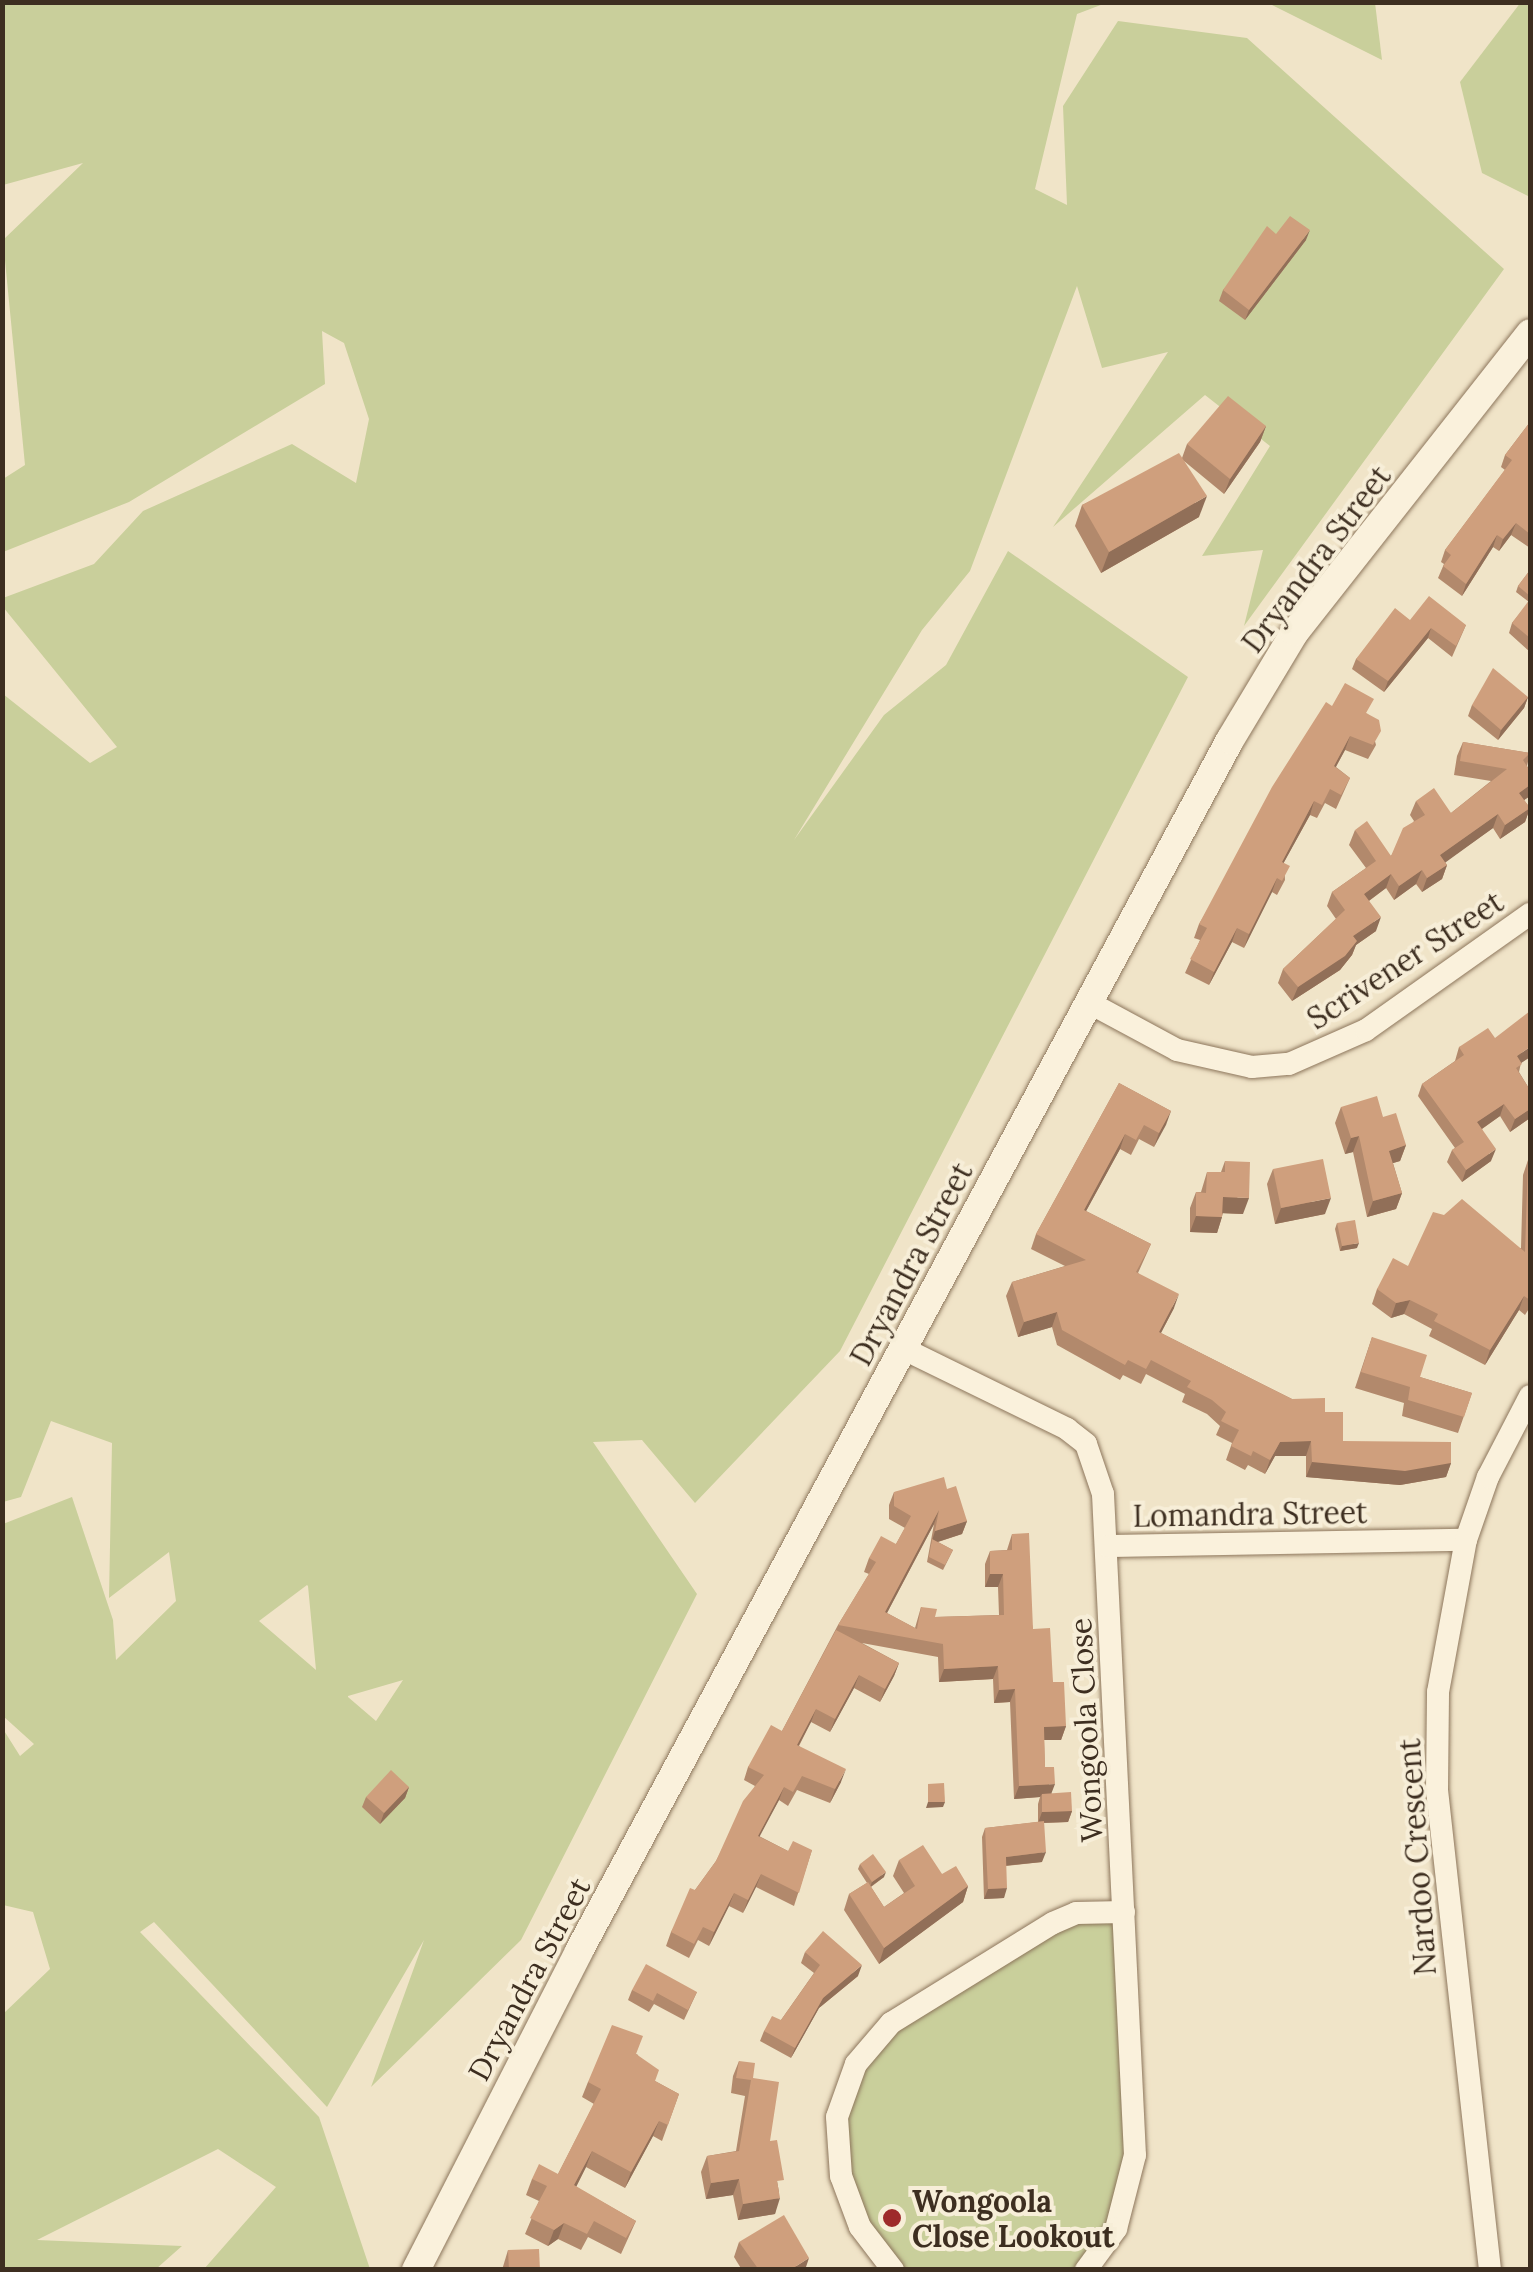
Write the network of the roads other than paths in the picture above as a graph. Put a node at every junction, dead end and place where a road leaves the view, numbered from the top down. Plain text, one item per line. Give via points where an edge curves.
1 (1530, 333) edge
2 (1530, 914) edge
3 (1088, 1002) junction
4 (902, 1348) junction
5 (1530, 1396) edge
6 (1466, 1540) junction
7 (1108, 1546) junction
8 (1124, 1912) junction
9 (416, 2270) edge
10 (893, 2270) edge
11 (1086, 2270) edge
12 (1490, 2270) edge

1 - 3 street, Dryandra Street via 1295,632
2 - 3 street, Scrivener Street via 1366,1030 1290,1064 1252,1067 1178,1050
3 - 4 street, Dryandra Street
4 - 7 street, Lomandra Street via 1086,1444 1097,1464
4 - 9 street, Dryandra Street
5 - 6 street, Nardoo Crescent via 1488,1478
6 - 7 street, Lomandra Street
6 - 12 street, Nardoo Crescent via 1438,1692 1437,1790
7 - 8 street, Wongoola Close
8 - 10 street via 1076,1914 1053,1923 892,2024 856,2064 838,2117 841,2176 860,2227
8 - 11 street, Wongoola Close via 1134,2166 1116,2229

